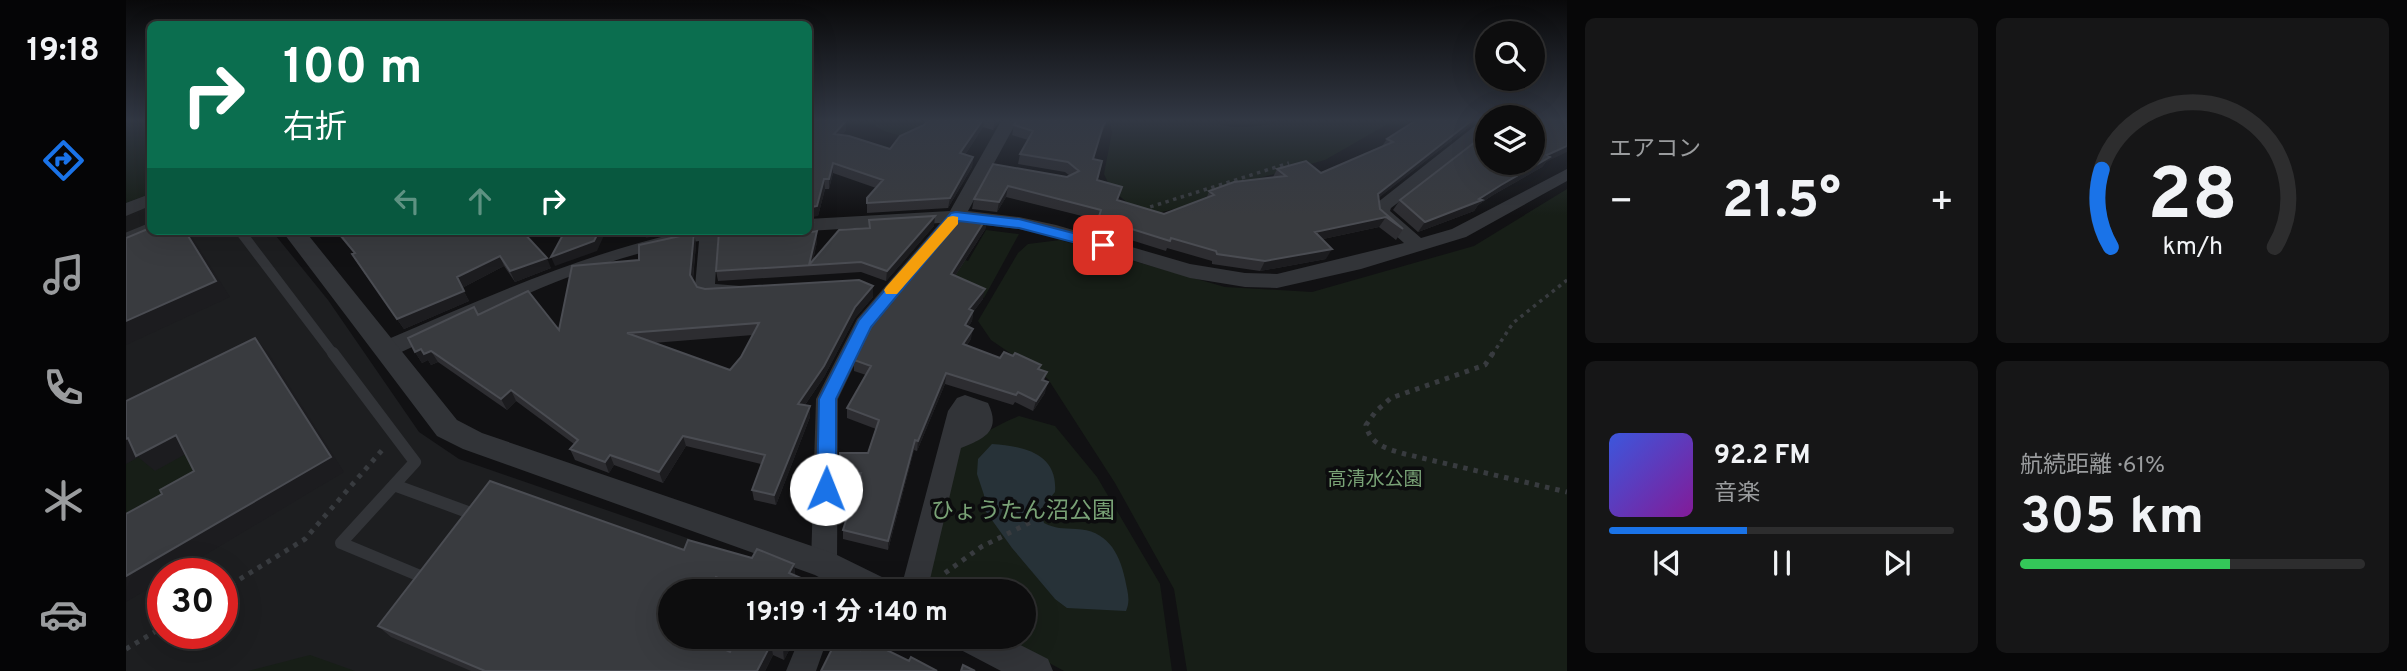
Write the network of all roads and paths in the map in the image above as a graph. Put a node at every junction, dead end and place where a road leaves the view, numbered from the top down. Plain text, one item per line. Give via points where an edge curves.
1 (992, 152) edge
2 (1454, 152) edge
3 (1289, 163) edge
4 (985, 165) junction
5 (1007, 169) edge
6 (1567, 174) edge
7 (147, 201) edge
8 (126, 210) edge
9 (956, 216) junction
10 (1141, 217) edge
11 (812, 225) edge
12 (147, 229) edge
13 (243, 235) edge
14 (296, 235) edge
15 (632, 235) edge
16 (693, 235) edge
17 (709, 235) edge
18 (126, 238) edge
19 (1419, 246) junction
20 (625, 250) junction
21 (1567, 279) edge
22 (755, 289) edge
23 (387, 349) junction
24 (375, 438) dead end
25 (951, 442) dead end
26 (394, 485) junction
27 (1567, 492) edge
28 (1047, 514) dead end
29 (465, 525) edge
30 (433, 568) edge
31 (834, 576) edge
32 (942, 576) dead end
33 (916, 579) edge
34 (238, 580) edge
35 (147, 636) edge
36 (126, 649) edge
37 (809, 649) edge
38 (994, 649) edge
39 (801, 671) edge
40 (1036, 671) edge

1 - 4 street
2 - 19 street via 1382,206 1381,212
3 - 10 path via 1150,207
4 - 5 street
4 - 9 street
6 - 19 street via 1460,233
7 - 8 street
9 - 11 street
9 - 19 street via 1056,231 1190,271 1245,280 1277,281
9 - 31 street via 881,289 827,399
12 - 18 lane
13 - 26 lane via 415,462
14 - 23 street
15 - 20 street
16 - 20 street
17 - 22 street via 707,291
20 - 23 street
21 - 27 path via 1513,323 1485,365 1391,398 1366,425 1374,443 1404,454
23 - 31 street via 447,428
24 - 34 path via 383,449 305,539
25 - 33 street
26 - 29 lane via 473,514
26 - 30 lane via 341,543 425,578
28 - 32 path via 991,539
35 - 36 path
37 - 39 street
38 - 40 street

